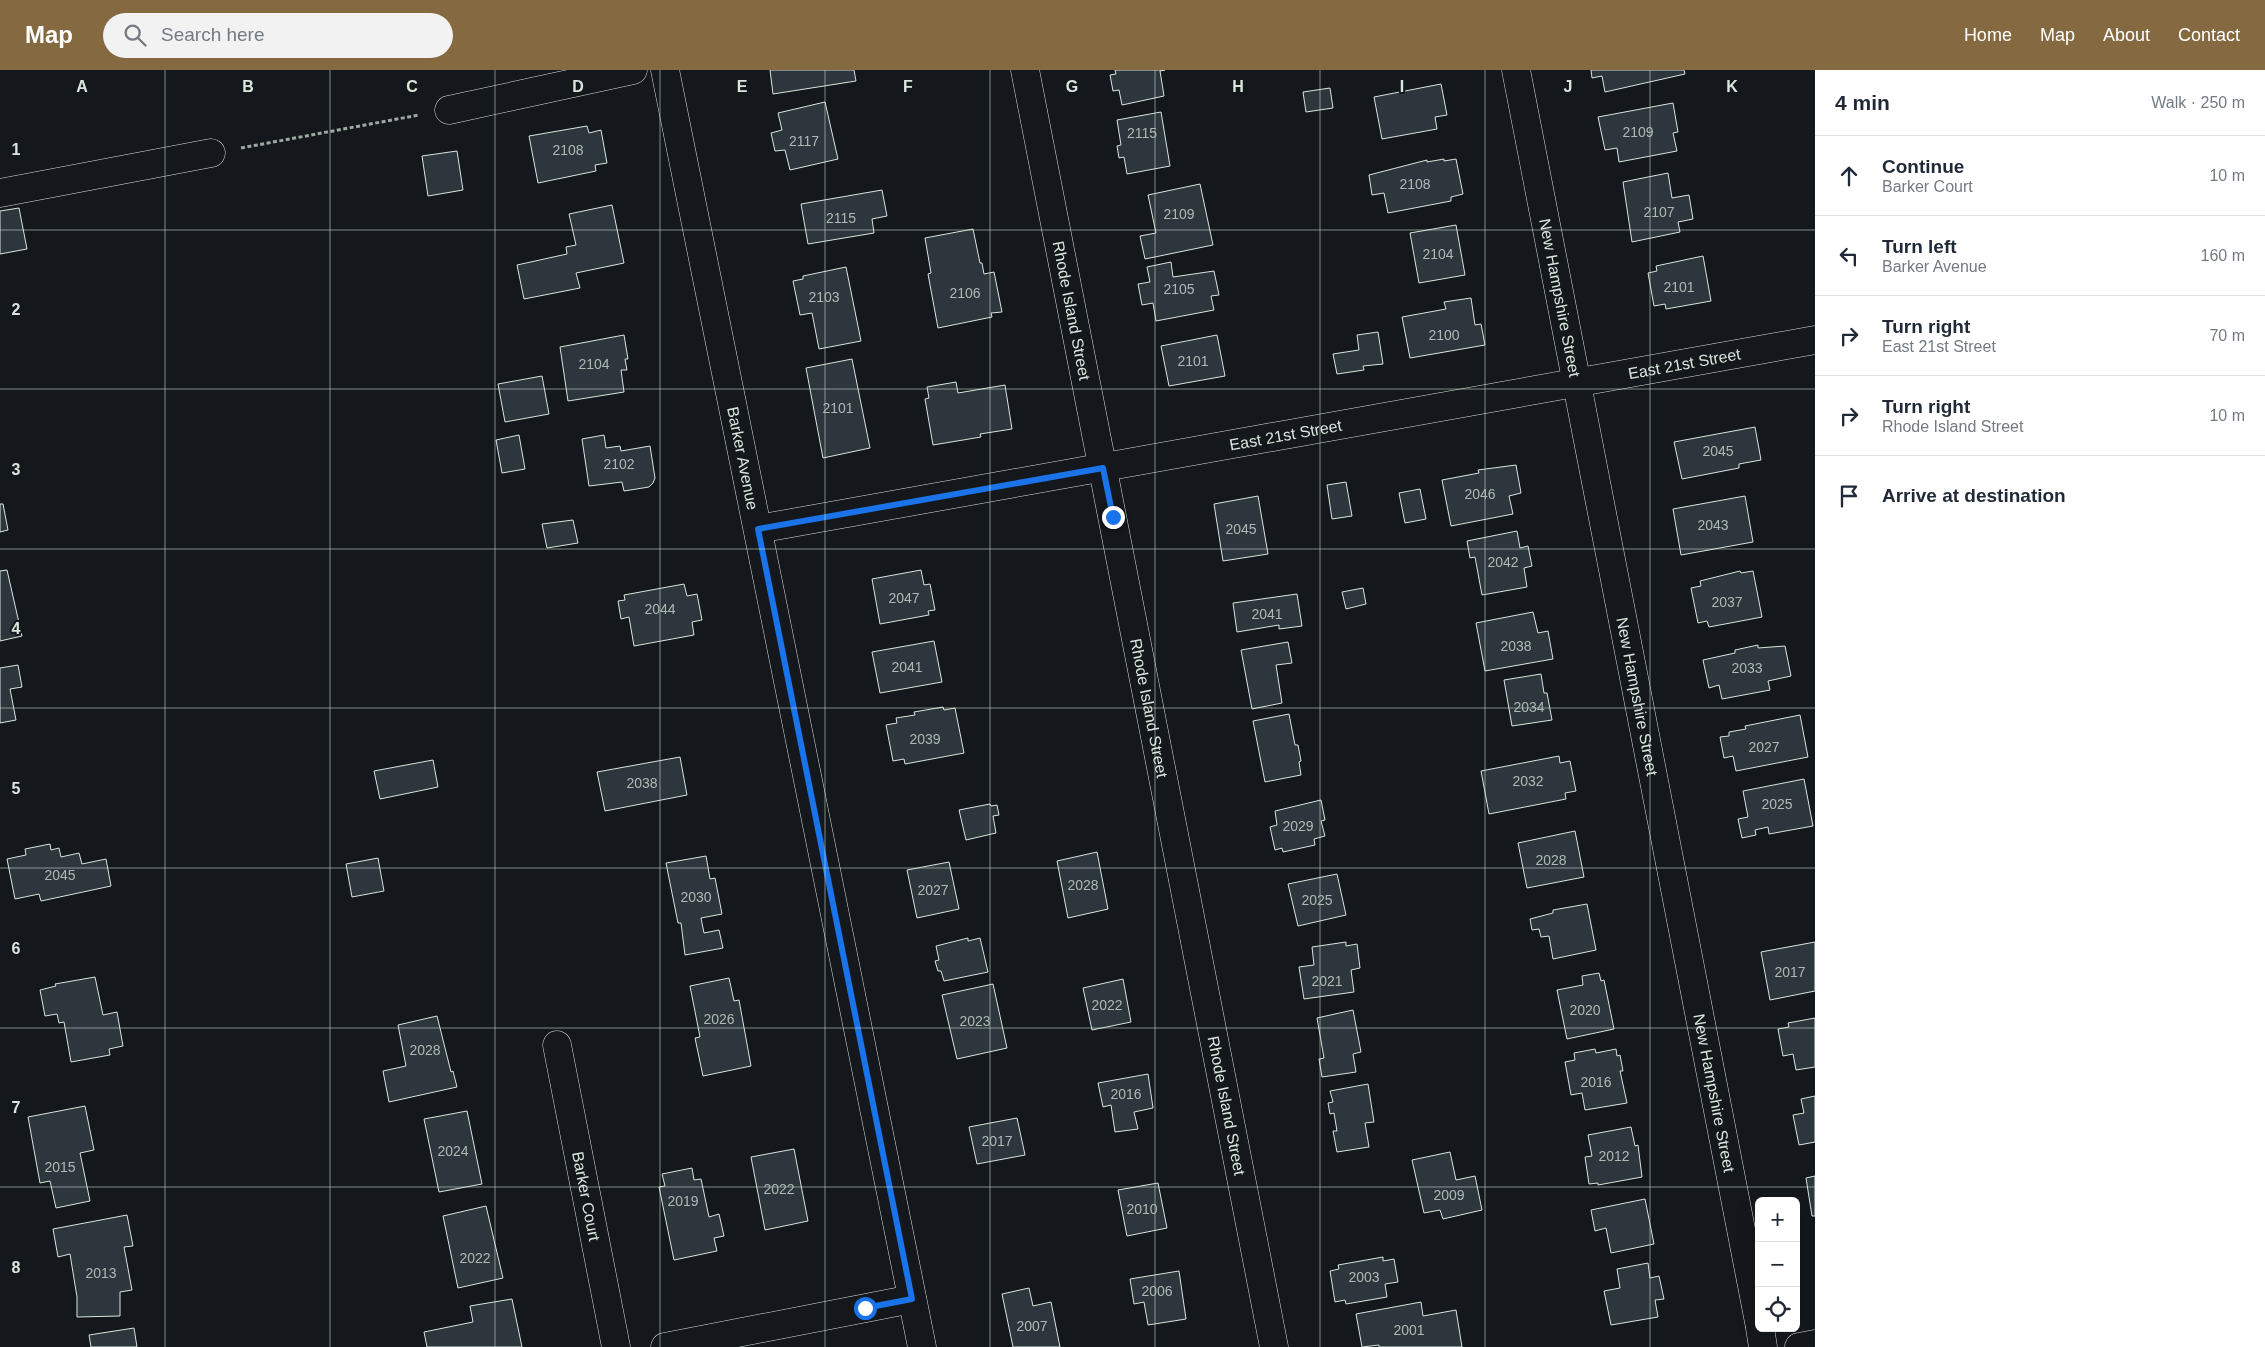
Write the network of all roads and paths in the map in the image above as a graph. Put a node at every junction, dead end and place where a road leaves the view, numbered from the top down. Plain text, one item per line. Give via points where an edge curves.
1 (633, 70) edge
2 (665, 70) edge
3 (1025, 70) edge
4 (1516, 70) edge
5 (449, 110) joint
6 (211, 153) joint
7 (0, 193) edge
8 (1815, 340) edge
9 (1577, 383) junction
10 (1103, 468) junction
11 (758, 529) junction
12 (557, 1045) dead end
13 (912, 1299) junction
14 (1755, 1301) edge
15 (1761, 1332) edge
16 (1815, 1344) edge
17 (616, 1347) edge
18 (665, 1347) edge
19 (922, 1347) edge
20 (1274, 1347) edge
21 (1763, 1347) edge
22 (1799, 1347) edge

1 - 5 street
2 - 11 street, Barker Avenue
3 - 10 street, Rhode Island Street
4 - 9 street, New Hampshire Street
5 - 6 path
6 - 7 street
8 - 9 street, East 21st Street
9 - 10 street, East 21st Street
9 - 14 street, New Hampshire Street
10 - 11 street, East 21st Street
10 - 20 street, Rhode Island Street
11 - 13 street, Barker Avenue
12 - 17 street, Barker Court
13 - 18 street
13 - 19 street, Barker Avenue
15 - 21 street
16 - 22 street

